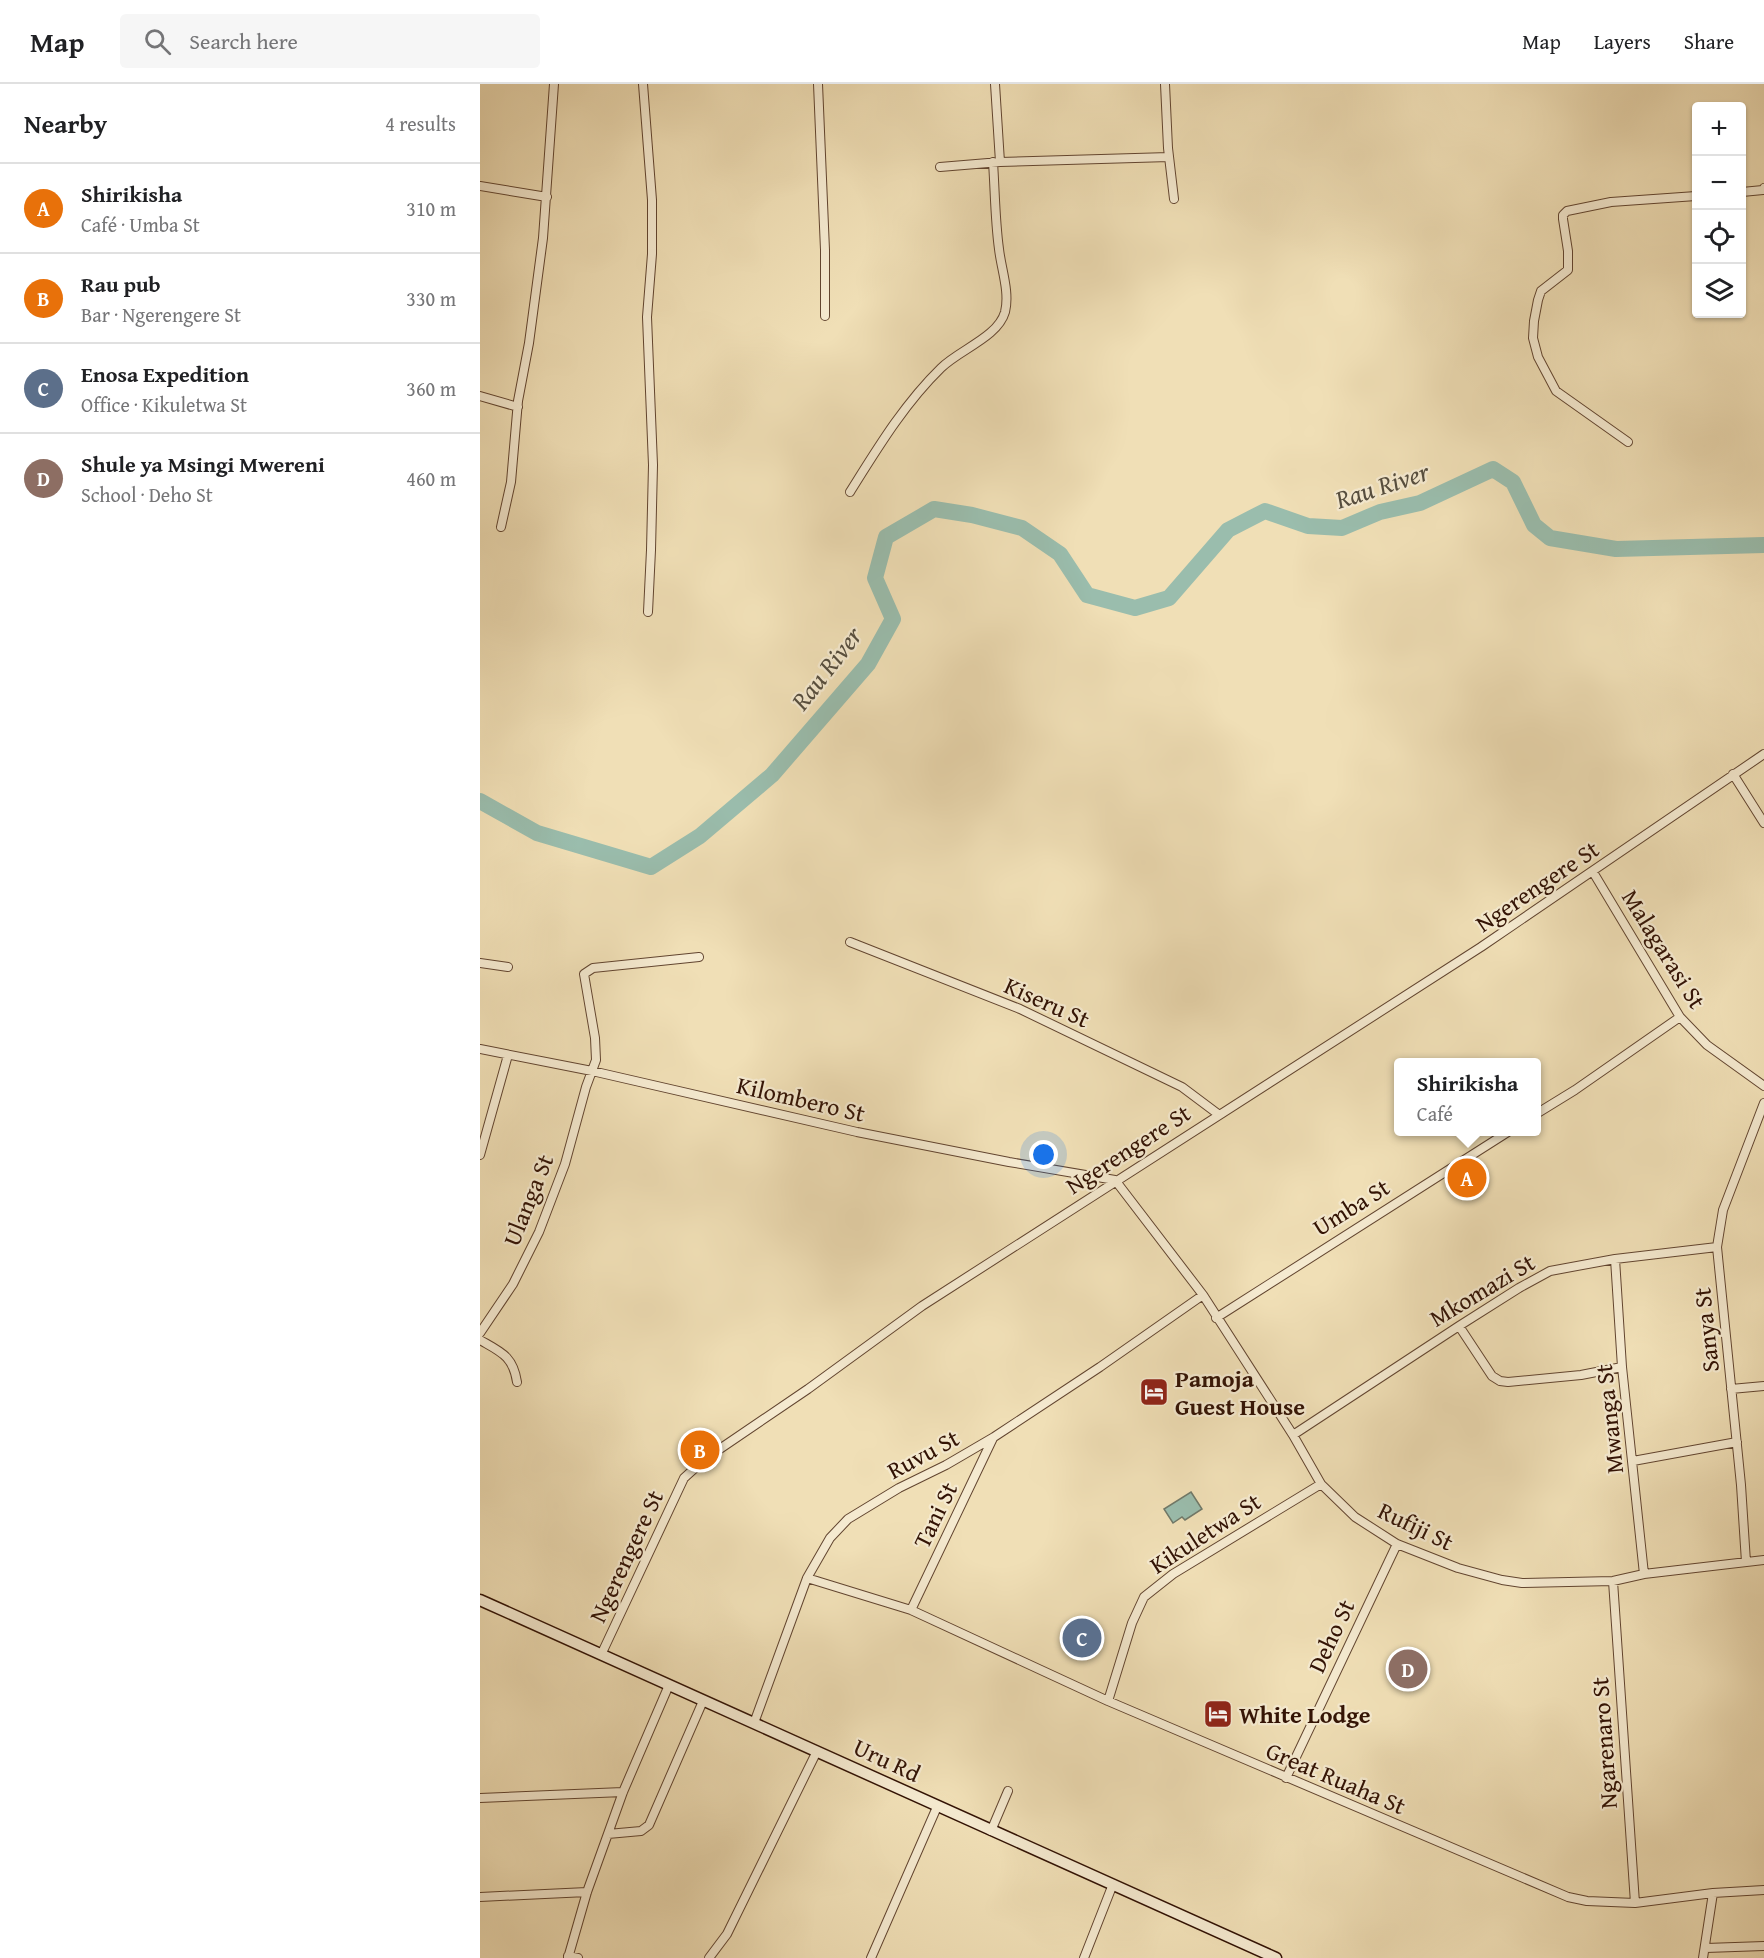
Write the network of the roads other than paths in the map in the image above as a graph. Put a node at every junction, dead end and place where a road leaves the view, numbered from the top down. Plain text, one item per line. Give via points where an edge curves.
1 (554, 84) edge
2 (643, 84) edge
3 (818, 84) edge
4 (994, 84) edge
5 (1165, 84) edge
6 (1169, 157) junction
7 (997, 162) junction
8 (940, 167) dead end
9 (480, 186) edge
10 (1764, 188) edge
11 (1746, 192) edge
12 (1692, 196) edge
13 (547, 197) junction
14 (1174, 199) dead end
15 (825, 316) dead end
16 (480, 396) edge
17 (518, 408) junction
18 (1628, 442) dead end
19 (850, 492) dead end
20 (501, 527) dead end
21 (648, 612) dead end
22 (1764, 754) edge
23 (1733, 774) junction
24 (1764, 823) edge
25 (1593, 872) junction
26 (850, 942) dead end
27 (699, 957) dead end
28 (480, 963) edge
29 (508, 967) dead end
30 (1680, 1017) junction
31 (480, 1049) edge
32 (508, 1054) junction
33 (592, 1071) junction
34 (1764, 1086) edge
35 (1764, 1103) edge
36 (1541, 1111) edge
37 (1218, 1114) junction
38 (1500, 1136) edge
39 (480, 1155) edge
40 (1115, 1180) junction
41 (1717, 1247) junction
42 (1615, 1259) junction
43 (1203, 1295) junction
44 (1216, 1318) junction
45 (1459, 1326) junction
46 (480, 1333) edge
47 (480, 1340) edge
48 (1622, 1368) junction
49 (518, 1382) dead end
50 (1764, 1386) edge
51 (1731, 1389) junction
52 (1293, 1435) junction
53 (994, 1437) junction
54 (1737, 1442) junction
55 (1633, 1461) junction
56 (1321, 1484) junction
57 (1397, 1544) junction
58 (1764, 1560) edge
59 (1746, 1562) junction
60 (1644, 1574) junction
61 (807, 1578) junction
62 (1613, 1581) junction
63 (480, 1600) edge
64 (911, 1610) junction
65 (601, 1655) junction
66 (669, 1685) junction
67 (703, 1701) junction
68 (1108, 1701) junction
69 (754, 1723) junction
70 (818, 1751) junction
71 (1286, 1778) junction
72 (1008, 1791) dead end
73 (622, 1792) junction
74 (480, 1798) edge
75 (937, 1807) junction
76 (991, 1831) junction
77 (608, 1834) junction
78 (1113, 1884) junction
79 (1764, 1890) edge
80 (587, 1892) junction
81 (1713, 1893) junction
82 (480, 1897) edge
83 (1635, 1903) junction
84 (1764, 1946) edge
85 (1706, 1948) junction
86 (568, 1957) edge
87 (578, 1958) edge
88 (709, 1958) edge
89 (872, 1958) edge
90 (1084, 1958) edge
91 (1276, 1958) edge
92 (1703, 1958) edge

1 - 13 street
2 - 21 street via 652,200 647,317 653,465
3 - 15 street
4 - 7 street
5 - 6 street
6 - 7 street
6 - 14 street
7 - 8 street
7 - 19 street via 999,248 1006,301 1001,322 934,375 893,424
9 - 13 street
10 - 11 street
12 - 18 street via 1611,202 1567,210 1563,219 1568,270 1541,291 1538,300 1533,338 1556,391
13 - 17 street
16 - 17 street
17 - 20 street via 511,482
22 - 23 street, Ngerengere St
23 - 24 street
23 - 25 street, Ngerengere St
25 - 30 street, Malagarasi St
25 - 37 street, Ngerengere St
26 - 37 street, Kiseru St via 1020,1009 1182,1087
27 - 33 street, Ulanga St via 587,970 584,977 596,1051
28 - 29 street
30 - 34 street, Malagarasi St via 1707,1045
30 - 36 street
31 - 32 street, Kilombero St
32 - 33 street, Kilombero St
32 - 39 street
33 - 40 street, Kilombero St via 857,1132
33 - 46 street, Ulanga St via 540,1232 513,1284
35 - 41 street, Sanya St via 1723,1210
37 - 40 street, Ngerengere St
38 - 44 street, Umba St
40 - 43 street, Rufiji St
40 - 65 street, Ngerengere St via 922,1306 705,1459 684,1478
41 - 42 street, Mkomazi St
41 - 51 street, Sanya St
42 - 45 street, Mkomazi St via 1550,1271
42 - 48 street, Mwanga St
43 - 44 street, Rufiji St
43 - 53 street, Ruvu St
44 - 52 street, Rufiji St
45 - 48 street via 1492,1376 1500,1381
45 - 52 street, Mkomazi St
47 - 49 street via 509,1359
48 - 55 street, Mwanga St
50 - 51 street
51 - 54 street, Sanya St
52 - 56 street, Rufiji St
53 - 61 street, Ruvu St via 848,1519 830,1538
53 - 64 street, Tani St
54 - 55 street
54 - 59 street, Sanya St
55 - 60 street, Mwanga St
56 - 57 street, Rufiji St via 1354,1517
56 - 68 street, Kikuletwa St via 1182,1569 1144,1597
57 - 62 street, Rufiji St via 1502,1580
57 - 71 street, Deho St
58 - 59 street, Rufiji St
59 - 60 street, Rufiji St
60 - 62 street, Rufiji St
61 - 64 street, Great Ruaha St
61 - 69 street, Ruvu St
62 - 83 street, Ngarenaro St
63 - 65 street, Uru Rd
64 - 68 street, Great Ruaha St
65 - 66 street, Uru Rd
66 - 67 street, Uru Rd
66 - 73 street
67 - 69 street, Uru Rd
67 - 77 street via 649,1825 641,1831
68 - 71 street, Great Ruaha St
69 - 70 street, Uru Rd
70 - 75 street, Uru Rd
70 - 88 street via 727,1934
71 - 83 street, Great Ruaha St via 1568,1897
72 - 76 street
73 - 74 street
73 - 77 street
75 - 76 street, Uru Rd
75 - 89 street
76 - 78 street, Uru Rd
77 - 80 street
78 - 90 street
78 - 91 street, Uru Rd
79 - 81 street, Great Ruaha St
80 - 82 street
80 - 86 street
81 - 83 street, Great Ruaha St
81 - 85 street
84 - 85 street
85 - 92 street
86 - 87 street

